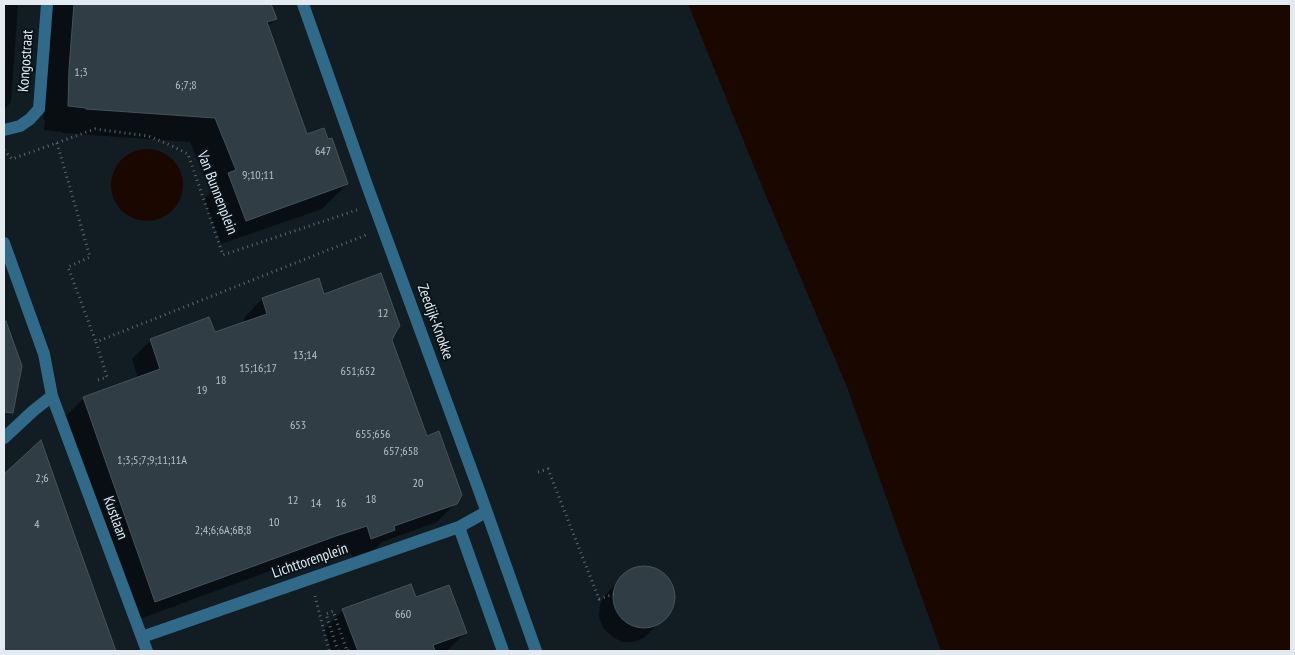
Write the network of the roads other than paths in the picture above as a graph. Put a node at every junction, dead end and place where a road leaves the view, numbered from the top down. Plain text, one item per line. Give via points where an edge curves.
1 (47, 4) edge
2 (303, 4) edge
3 (4, 130) edge
4 (4, 243) edge
5 (52, 396) junction
6 (4, 438) edge
7 (486, 512) junction
8 (459, 527) junction
9 (142, 637) junction
10 (147, 651) edge
11 (503, 651) edge
12 (536, 651) edge

1 - 3 street, Kongostraat via 38,109 20,126
2 - 7 street, Zeedijk-Knokke
4 - 5 street via 44,354
5 - 6 street
5 - 9 street, Kustlaan
7 - 8 street, Lichttorenplein
7 - 12 street, Zeedijk-Knokke
8 - 9 street, Lichttorenplein
8 - 11 street
9 - 10 street, Kustlaan

